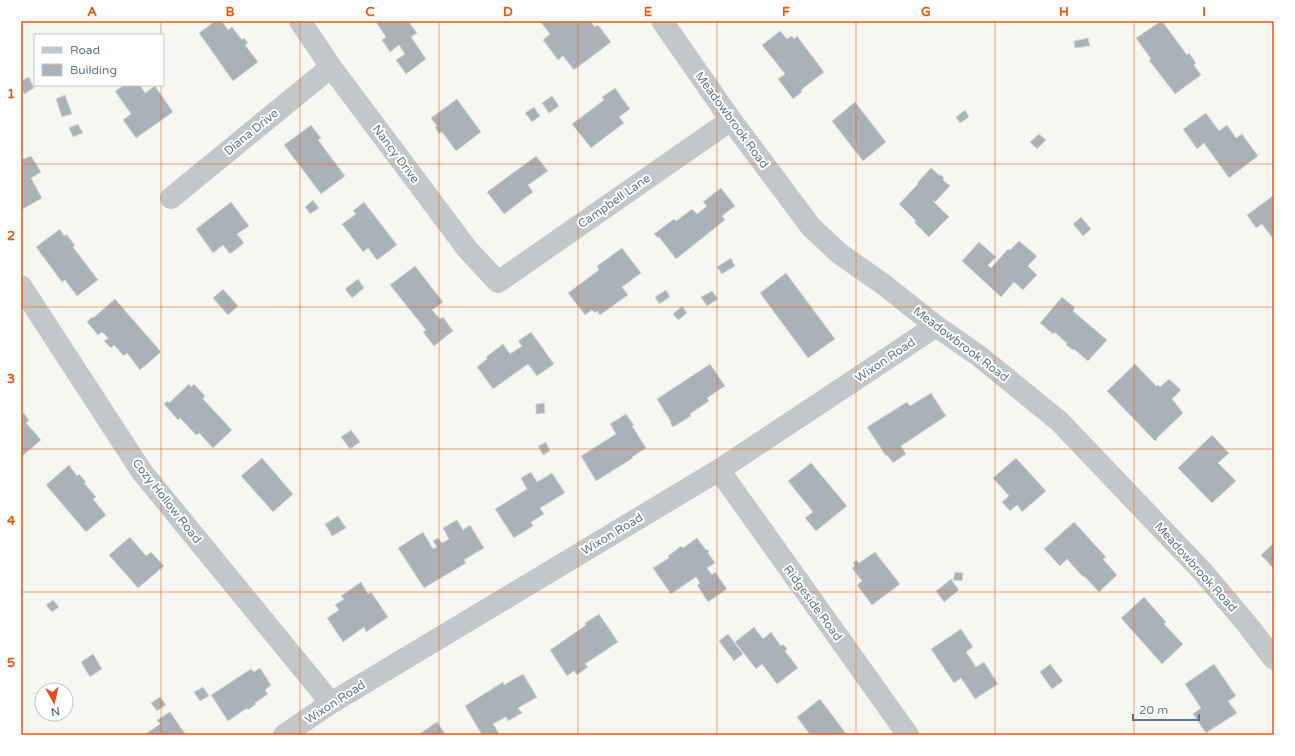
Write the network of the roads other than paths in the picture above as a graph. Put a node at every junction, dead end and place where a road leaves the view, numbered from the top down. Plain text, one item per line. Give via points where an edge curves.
1 (300, 21) edge
2 (662, 21) edge
3 (331, 67) junction
4 (731, 120) junction
5 (171, 198) dead end
6 (498, 282) joint
7 (21, 286) edge
8 (936, 326) junction
9 (719, 470) junction
10 (1274, 659) edge
11 (331, 703) junction
12 (284, 735) edge
13 (908, 735) edge

1 - 3 street, Nancy Drive
2 - 4 street, Meadowbrook Road
3 - 5 street, Diana Drive
3 - 6 street, Nancy Drive via 468,250
4 - 6 street, Campbell Lane
4 - 8 street, Meadowbrook Road via 810,227 840,254
7 - 11 street, Cozy Hollow Road via 142,472
8 - 9 street, Wixon Road
8 - 10 street, Meadowbrook Road via 979,356 1059,421 1202,572
9 - 11 street, Wixon Road
9 - 13 street, Ridgeside Road
11 - 12 street, Wixon Road

